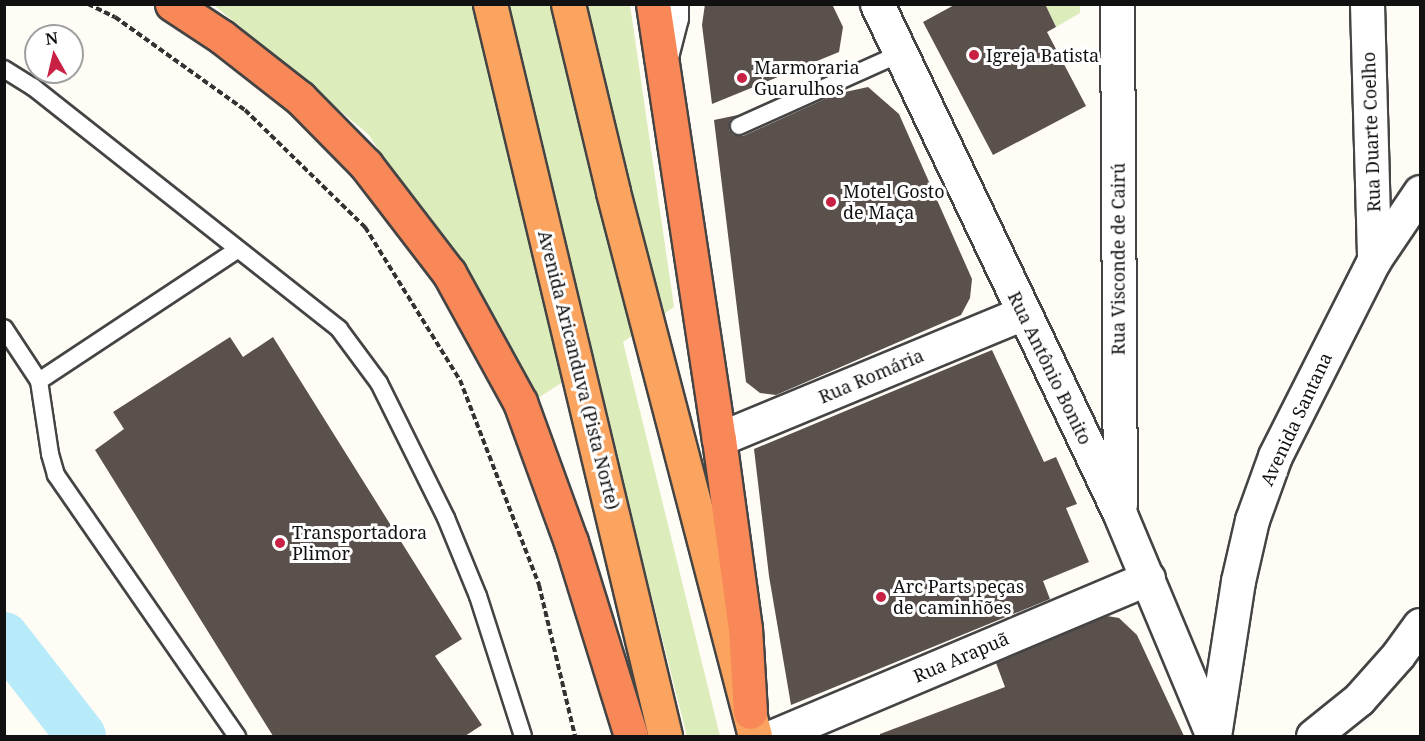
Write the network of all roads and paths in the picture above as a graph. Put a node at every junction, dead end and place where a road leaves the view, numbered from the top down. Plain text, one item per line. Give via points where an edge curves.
1 (88, 4) edge
2 (172, 4) edge
3 (490, 4) edge
4 (568, 4) edge
5 (653, 4) edge
6 (671, 4) edge
7 (877, 4) edge
8 (1117, 4) edge
9 (1367, 4) edge
10 (899, 54) junction
11 (660, 61) junction
12 (4, 69) edge
13 (739, 126) dead end
14 (1420, 192) edge
15 (237, 250) junction
16 (1374, 260) junction
17 (1023, 313) junction
18 (4, 328) edge
19 (39, 381) junction
20 (719, 440) junction
21 (1120, 514) junction
22 (1148, 578) junction
23 (1420, 625) edge
24 (753, 724) edge
25 (237, 736) edge
26 (523, 736) edge
27 (575, 736) edge
28 (631, 736) edge
29 (665, 736) edge
30 (774, 736) edge
31 (1214, 736) edge
32 (1312, 736) edge

1 - 27 path via 115,16 245,110 365,227 460,380 539,585
2 - 28 highway via 300,98 366,165 449,273 520,402 571,542
3 - 29 highway, Avenida Aricanduva (Pista Norte)
4 - 24 highway via 613,192
5 - 11 highway
6 - 11 street
7 - 10 street, Rua Antônio Bonito
8 - 21 street, Rua Visconde de Cairú
9 - 16 street, Rua Duarte Coelho
10 - 13 lane
10 - 17 street, Rua Antônio Bonito
11 - 20 highway
12 - 15 lane via 33,87
14 - 16 street, Avenida Santana
15 - 19 lane
15 - 26 lane via 339,329 379,383 447,518 478,596
16 - 31 street, Avenida Santana via 1262,489 1238,580
17 - 20 street, Rua Romária
17 - 21 street, Rua Antônio Bonito
18 - 19 lane
19 - 25 lane via 56,475
20 - 24 highway via 745,628
21 - 22 street, Rua Antônio Bonito
22 - 30 street, Rua Arapuã
22 - 31 street, Rua Antônio Bonito
23 - 32 street via 1359,699

